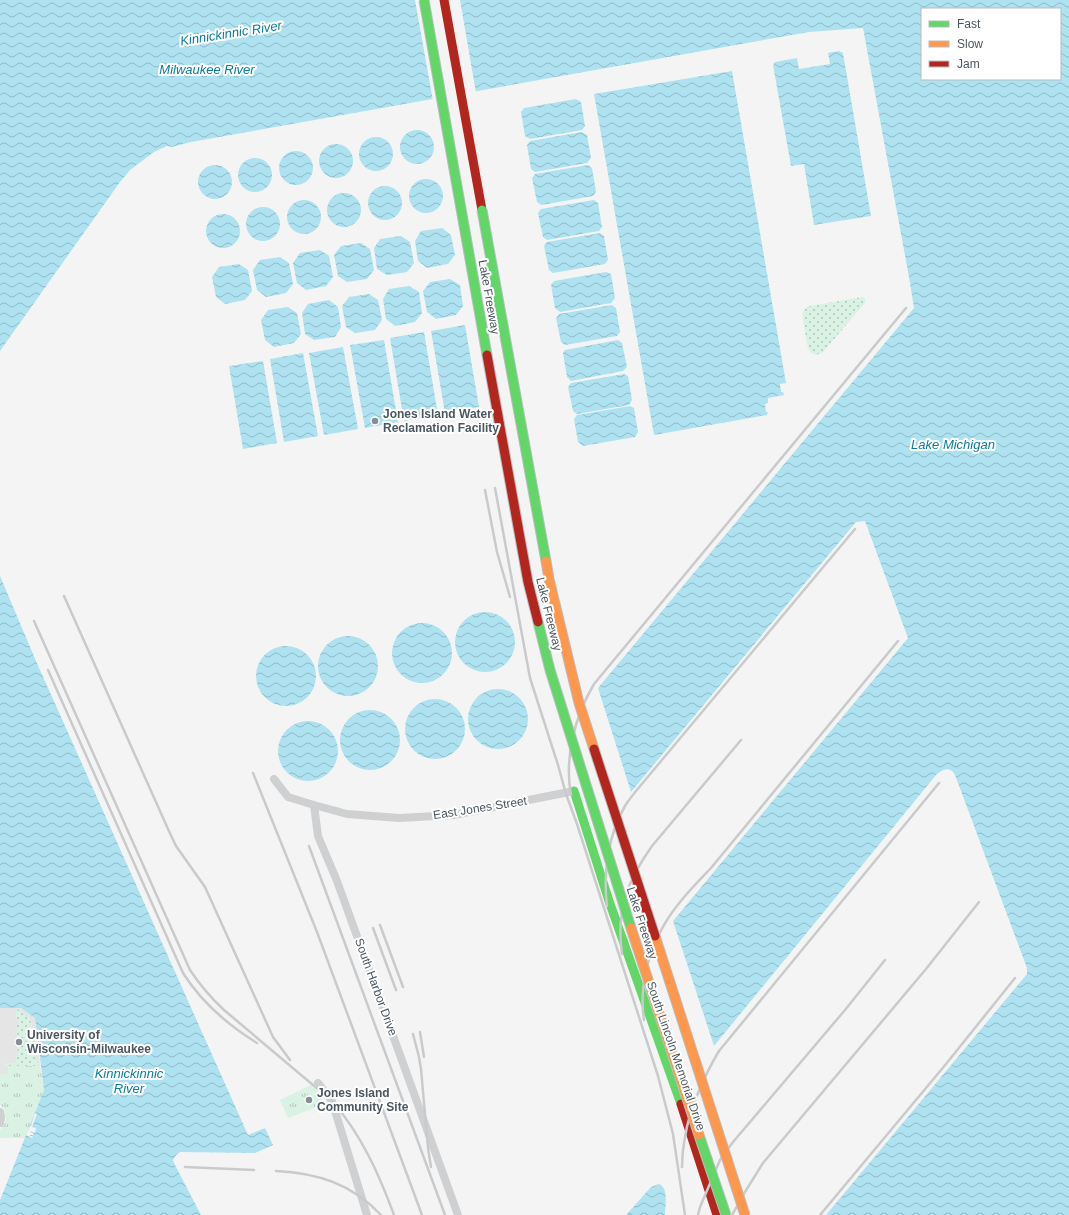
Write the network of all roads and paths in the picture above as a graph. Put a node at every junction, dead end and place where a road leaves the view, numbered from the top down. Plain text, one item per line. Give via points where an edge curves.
1 (424, 0) edge
2 (444, 0) edge
3 (274, 779) dead end
4 (574, 791) joint
5 (314, 805) junction
6 (318, 1083) dead end
7 (0, 1112) edge
8 (0, 1123) edge
9 (367, 1215) edge
10 (458, 1215) edge
11 (717, 1215) edge
12 (726, 1215) edge
13 (745, 1215) edge

1 - 12 main road, Lake Freeway, bridge via 528,582 548,663 636,943
2 - 13 main road, Lake Freeway, bridge via 549,579 579,703
3 - 5 street via 288,797
4 - 5 street, East Jones Street via 454,815 399,818 347,814
4 - 11 main road, South Lincoln Memorial Drive
5 - 10 street, South Harbor Drive via 318,836 337,881
6 - 9 street via 332,1101
7 - 8 street

